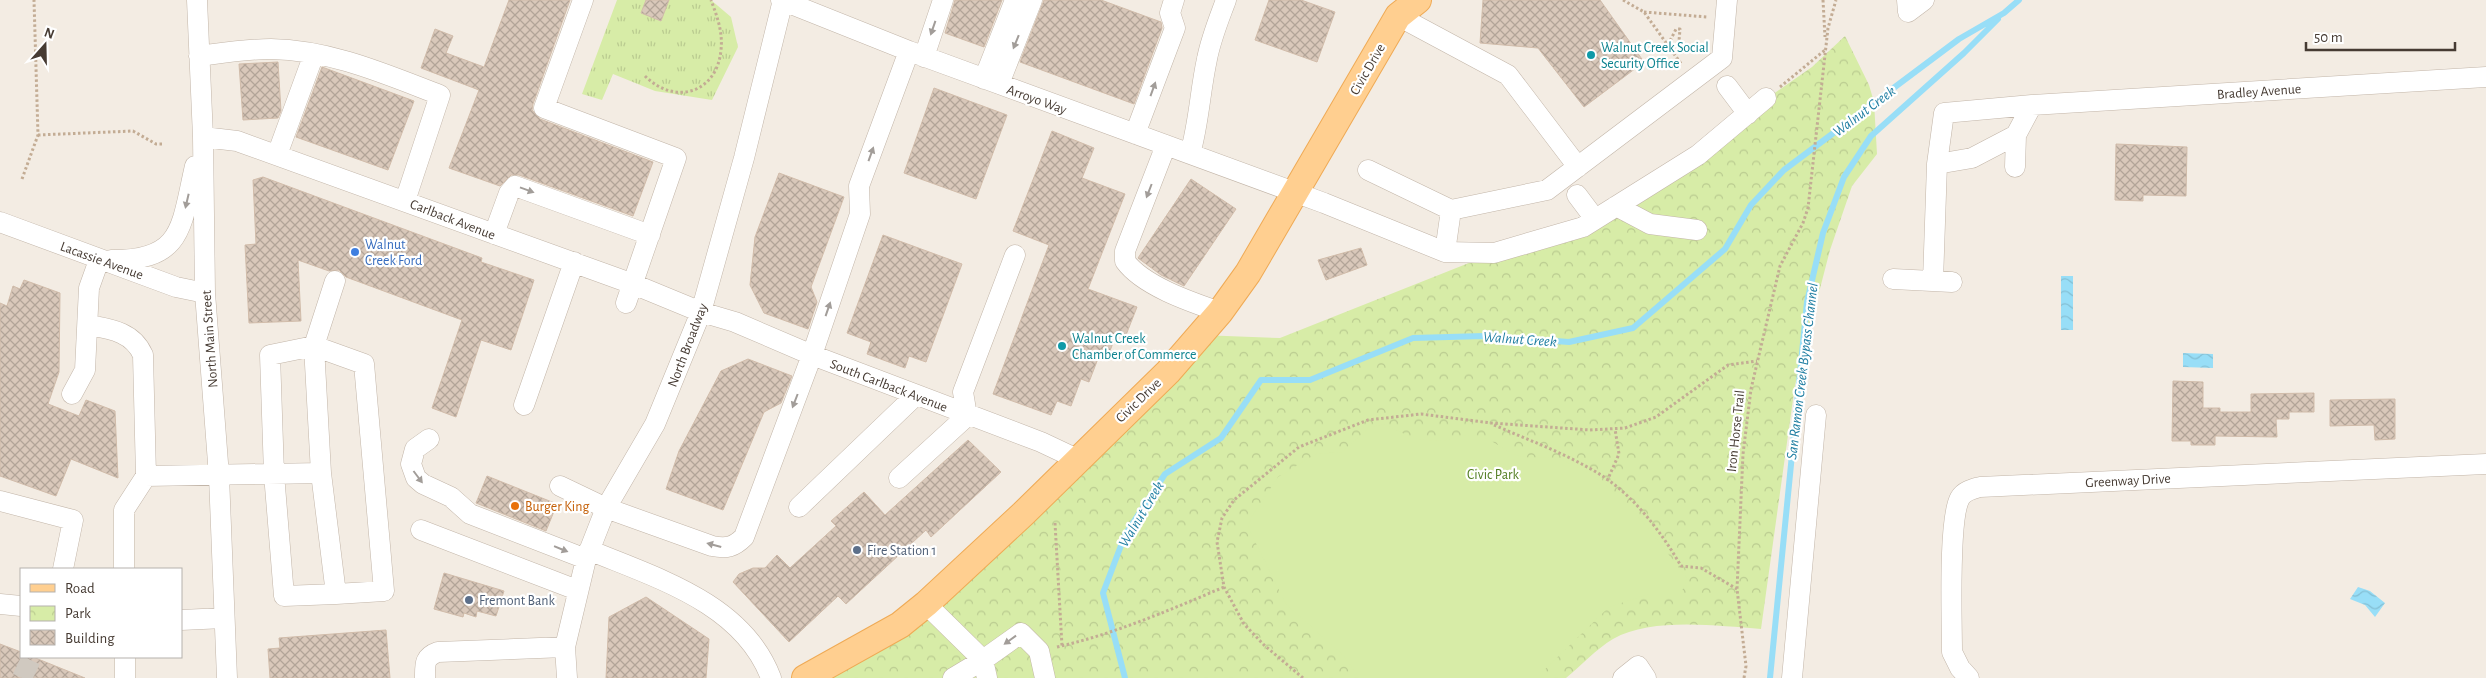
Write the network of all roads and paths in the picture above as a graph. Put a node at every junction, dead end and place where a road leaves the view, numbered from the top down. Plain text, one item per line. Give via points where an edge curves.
1 (34, 0) edge
2 (197, 0) edge
3 (583, 0) edge
4 (711, 0) edge
5 (782, 0) edge
6 (943, 0) edge
7 (1015, 0) edge
8 (1032, 0) edge
9 (1174, 0) edge
10 (1226, 0) edge
11 (1418, 0) edge
12 (1623, 0) edge
13 (1823, 0) edge
14 (1836, 0) edge
15 (1907, 0) edge
16 (1924, 0) edge
17 (1398, 8) edge
18 (1726, 9) edge
19 (1644, 12) junction
20 (1681, 44) dead end
21 (1668, 45) junction
22 (1826, 49) junction
23 (314, 54) junction
24 (916, 54) junction
25 (199, 56) junction
26 (645, 76) dead end
27 (2486, 77) edge
28 (1693, 80) junction
29 (992, 82) junction
30 (1726, 86) dead end
31 (1766, 98) joint
32 (2032, 105) junction
33 (1748, 114) junction
34 (1135, 134) junction
35 (38, 135) junction
36 (2016, 135) junction
37 (203, 136) junction
38 (164, 144) dead end
39 (1166, 145) junction
40 (1190, 154) junction
41 (277, 155) junction
42 (1937, 164) junction
43 (1578, 167) junction
44 (2015, 167) dead end
45 (1368, 170) dead end
46 (22, 179) dead end
47 (1295, 193) junction
48 (1577, 195) dead end
49 (405, 201) junction
50 (1616, 206) junction
51 (1451, 210) junction
52 (1595, 219) junction
53 (0, 222) edge
54 (1697, 230) dead end
55 (494, 234) junction
56 (650, 235) junction
57 (1444, 252) junction
58 (1015, 255) dead end
59 (99, 260) junction
60 (574, 262) junction
61 (1894, 279) dead end
62 (335, 281) dead end
63 (633, 284) junction
64 (205, 293) junction
65 (626, 303) dead end
66 (701, 312) junction
67 (1220, 312) junction
68 (88, 325) junction
69 (314, 346) junction
70 (812, 355) junction
71 (1757, 360) junction
72 (72, 394) dead end
73 (916, 396) junction
74 (524, 406) dead end
75 (1816, 415) dead end
76 (967, 416) junction
77 (1491, 423) junction
78 (1615, 429) junction
79 (430, 439) dead end
80 (1077, 459) junction
81 (2486, 464) edge
82 (321, 473) junction
83 (274, 474) junction
84 (146, 476) junction
85 (219, 476) junction
86 (899, 478) dead end
87 (1607, 480) junction
88 (560, 486) dead end
89 (0, 501) edge
90 (799, 507) dead end
91 (606, 508) junction
92 (1056, 524) dead end
93 (421, 530) dead end
94 (588, 554) junction
95 (64, 568) edge
96 (124, 568) edge
97 (1224, 586) junction
98 (1737, 589) junction
99 (577, 590) junction
100 (336, 594) junction
101 (0, 604) edge
102 (926, 604) junction
103 (20, 606) edge
104 (224, 618) junction
105 (182, 620) edge
106 (565, 652) junction
107 (125, 658) edge
108 (985, 669) edge
109 (125, 678) edge
110 (227, 678) edge
111 (425, 678) edge
112 (566, 678) edge
113 (572, 678) edge
114 (771, 678) edge
115 (805, 678) edge
116 (953, 678) edge
117 (1045, 678) edge
118 (1303, 678) edge
119 (1623, 678) edge
120 (1646, 678) edge
121 (1744, 678) edge
122 (1792, 678) edge
123 (1969, 678) edge

1 - 35 path
2 - 25 street, North Main Street
3 - 56 street via 544,108 676,158
4 - 26 path via 718,18 721,51 711,77 704,85 687,92 665,90
5 - 24 street, Arroyo Way
5 - 66 street, North Broadway via 744,158
6 -> 24 street
7 - 29 street
8 -> 29 street
34 -> 9 street via 1175,28 1170,13
10 - 40 street via 1206,59
11 - 17 main road, Civic Drive
12 - 19 path
13 - 22 path
14 - 22 path
15 - 16 street via 1908,12
17 - 43 street via 1508,75
17 - 47 main road, Civic Drive
18 - 19 path
18 - 28 street via 1722,58
19 - 21 path
20 - 21 path via 1680,29 1676,29
21 - 28 path
22 - 31 path
22 - 71 path, Iron Horse Trail via 1808,208 1780,266
23 - 25 street via 270,49
23 - 41 street
23 - 49 street via 354,62 440,96
24 - 29 street, Arroyo Way
70 -> 24 street via 860,214 859,186
25 - 37 street, North Main Street
27 - 32 street, Bradley Avenue
28 - 43 street
29 - 34 street, Arroyo Way
30 - 33 street
31 - 33 street
32 - 36 street
32 - 42 street, Bradley Avenue via 1944,113
33 - 50 street via 1698,155
34 - 39 street, Arroyo Way
35 - 38 path via 132,131 156,144
35 - 46 path
36 - 42 street via 1972,158
36 - 44 street
37 - 41 street, Carlback Avenue via 231,139
37 -> 59 street via 185,210 168,246 147,258
37 - 64 street, North Main Street
39 - 40 street, Arroyo Way
39 -> 67 street via 1125,251 1125,261 1136,274 1185,300
40 - 47 street, Arroyo Way
41 - 49 street, Carlback Avenue
42 - 61 street via 1943,282
43 - 51 street via 1546,190
45 - 51 street
47 - 57 street, Arroyo Way
47 - 67 main road, Civic Drive via 1248,273
48 - 52 street
49 - 55 street, Carlback Avenue
50 - 52 street
50 - 54 street via 1650,224
51 - 57 street
52 - 57 street via 1583,227 1494,253
53 - 59 street, Lacassie Avenue
55 -> 56 street via 509,193 515,186
55 - 60 street, Carlback Avenue
56 - 63 street
58 - 76 street via 963,392
59 - 64 street, Lacassie Avenue via 176,287
59 - 68 street via 89,288
60 - 63 street, Carlback Avenue
60 - 74 street
62 - 69 street
63 - 65 street
63 - 66 street, Carlback Avenue
64 - 85 street, North Main Street
66 - 70 street, South Carlback Avenue via 736,322
66 - 91 street, North Broadway via 654,424
67 - 80 main road, Civic Drive via 1168,372
68 - 72 street via 85,370
68 - 84 street via 127,336 138,344 143,355
69 - 82 street
69 - 83 street via 270,355
69 - 100 street via 364,364 384,591
70 - 73 street, South Carlback Avenue
70 -> 91 street via 744,537 735,546 712,546
71 - 78 path via 1728,365 1656,417
71 - 98 path, Iron Horse Trail via 1743,454
73 - 76 street, South Carlback Avenue
73 - 90 street
75 - 122 street
76 - 80 street, South Carlback Avenue
76 - 86 street
77 - 78 path
77 - 87 path via 1591,468
77 - 97 path via 1421,414 1368,420 1298,447 1234,500 1222,518 1217,542
78 - 87 path via 1619,454
79 -> 94 street via 415,449 411,464 416,478 423,484 451,497 470,514
80 - 102 main road, Civic Drive via 1024,514
81 - 123 street, Greenway Drive via 1980,487 1967,491 1961,497 1954,522 1952,652
82 - 83 street
82 - 100 street
83 - 85 street
83 - 100 street via 284,596
84 - 85 street
84 - 96 street via 124,510
85 - 104 street, North Main Street
87 - 98 path via 1661,533 1681,566 1701,568
88 - 91 street
89 - 95 street via 74,520
91 - 94 street, North Broadway
92 - 97 path via 1062,646 1170,610
93 - 99 street
94 - 99 street, North Broadway
94 - 114 street via 664,581 720,613 740,628 765,662
97 - 118 path via 1244,624
98 - 121 path, Iron Horse Trail via 1746,666
99 - 106 street, North Broadway
101 - 103 street
102 - 108 street
102 - 115 main road, Civic Drive via 900,626
104 - 105 street
104 - 110 street, North Main Street
106 - 111 street via 438,652 429,655 425,663
106 - 112 street, North Broadway
106 - 113 street
107 - 109 street
108 - 116 street
117 -> 108 street via 1039,651 1021,633
119 - 120 street via 1638,666

